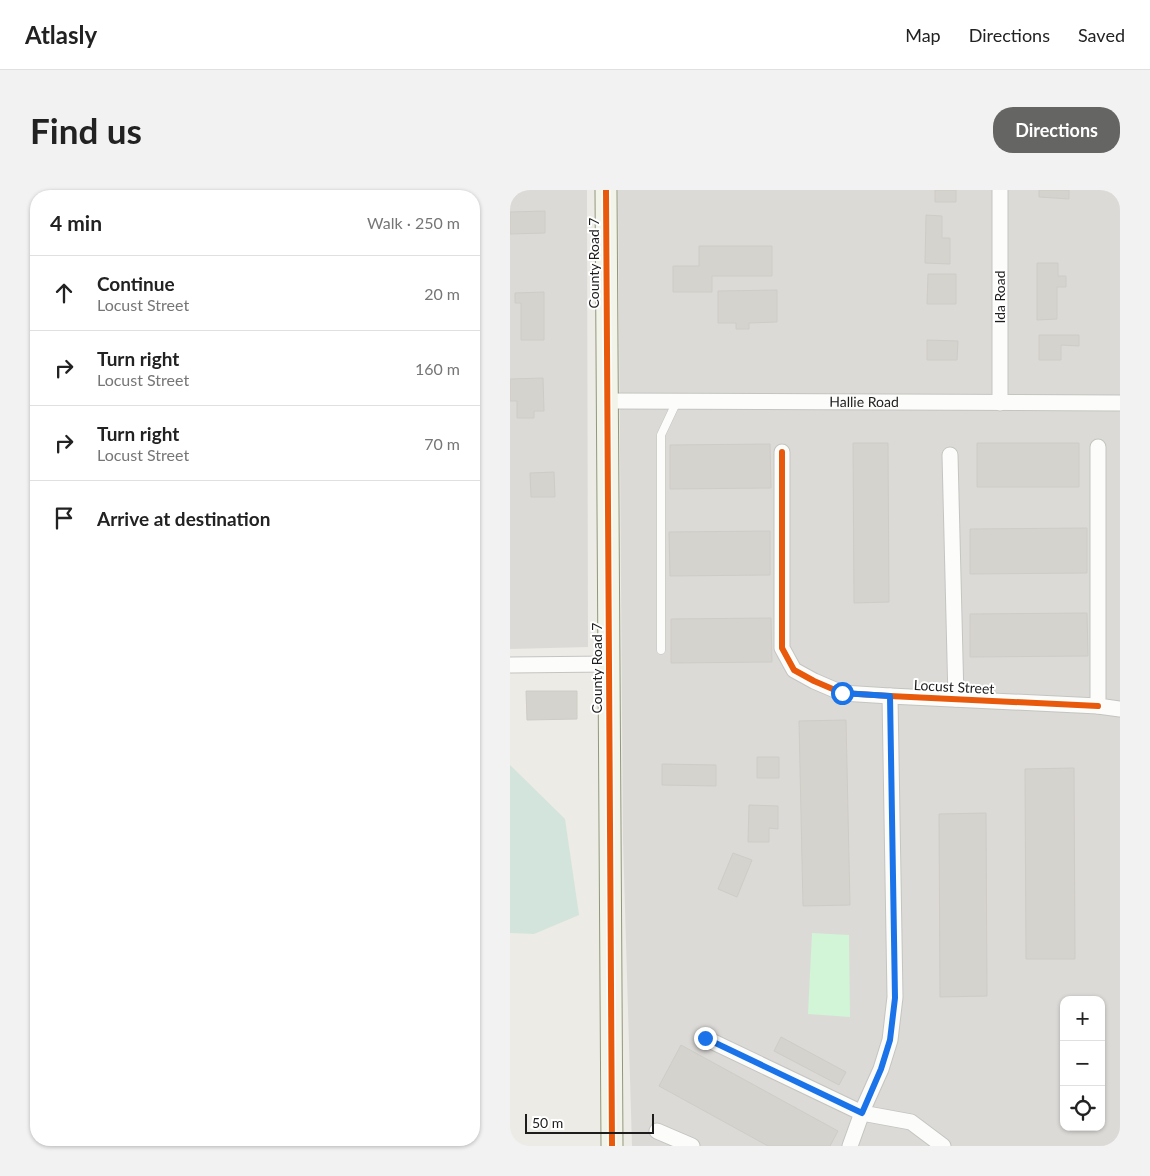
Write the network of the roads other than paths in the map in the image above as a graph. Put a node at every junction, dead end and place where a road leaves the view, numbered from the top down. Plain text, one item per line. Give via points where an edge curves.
1 (606, 190) edge
2 (1000, 190) edge
3 (608, 401) junction
4 (677, 402) junction
5 (1000, 403) junction
6 (1120, 403) edge
7 (1098, 447) dead end
8 (782, 452) dead end
9 (950, 455) dead end
10 (661, 650) dead end
11 (609, 664) junction
12 (510, 665) edge
13 (890, 696) junction
14 (956, 699) junction
15 (1098, 706) junction
16 (1120, 709) edge
17 (705, 1038) dead end
18 (862, 1113) junction
19 (657, 1131) dead end
20 (612, 1146) edge
21 (692, 1146) edge
22 (850, 1146) edge
23 (943, 1146) edge

1 - 3 street, County Road 7
2 - 5 street, Ida Road
3 - 4 street, Hallie Road
3 - 11 street, County Road 7
4 - 5 street, Hallie Road
4 - 10 lane via 661,435
5 - 6 street, Hallie Road
7 - 15 street
8 - 13 street, Locust Street via 782,648 794,670 814,681 842,693
9 - 14 street, Locust Street
11 - 12 street
11 - 20 street, County Road 7
13 - 14 street, Locust Street
13 - 18 street via 895,998 890,1040
14 - 15 street, Locust Street
15 - 16 street, Locust Street
17 - 18 street
18 - 22 street
18 - 23 street via 911,1122
19 - 21 street

